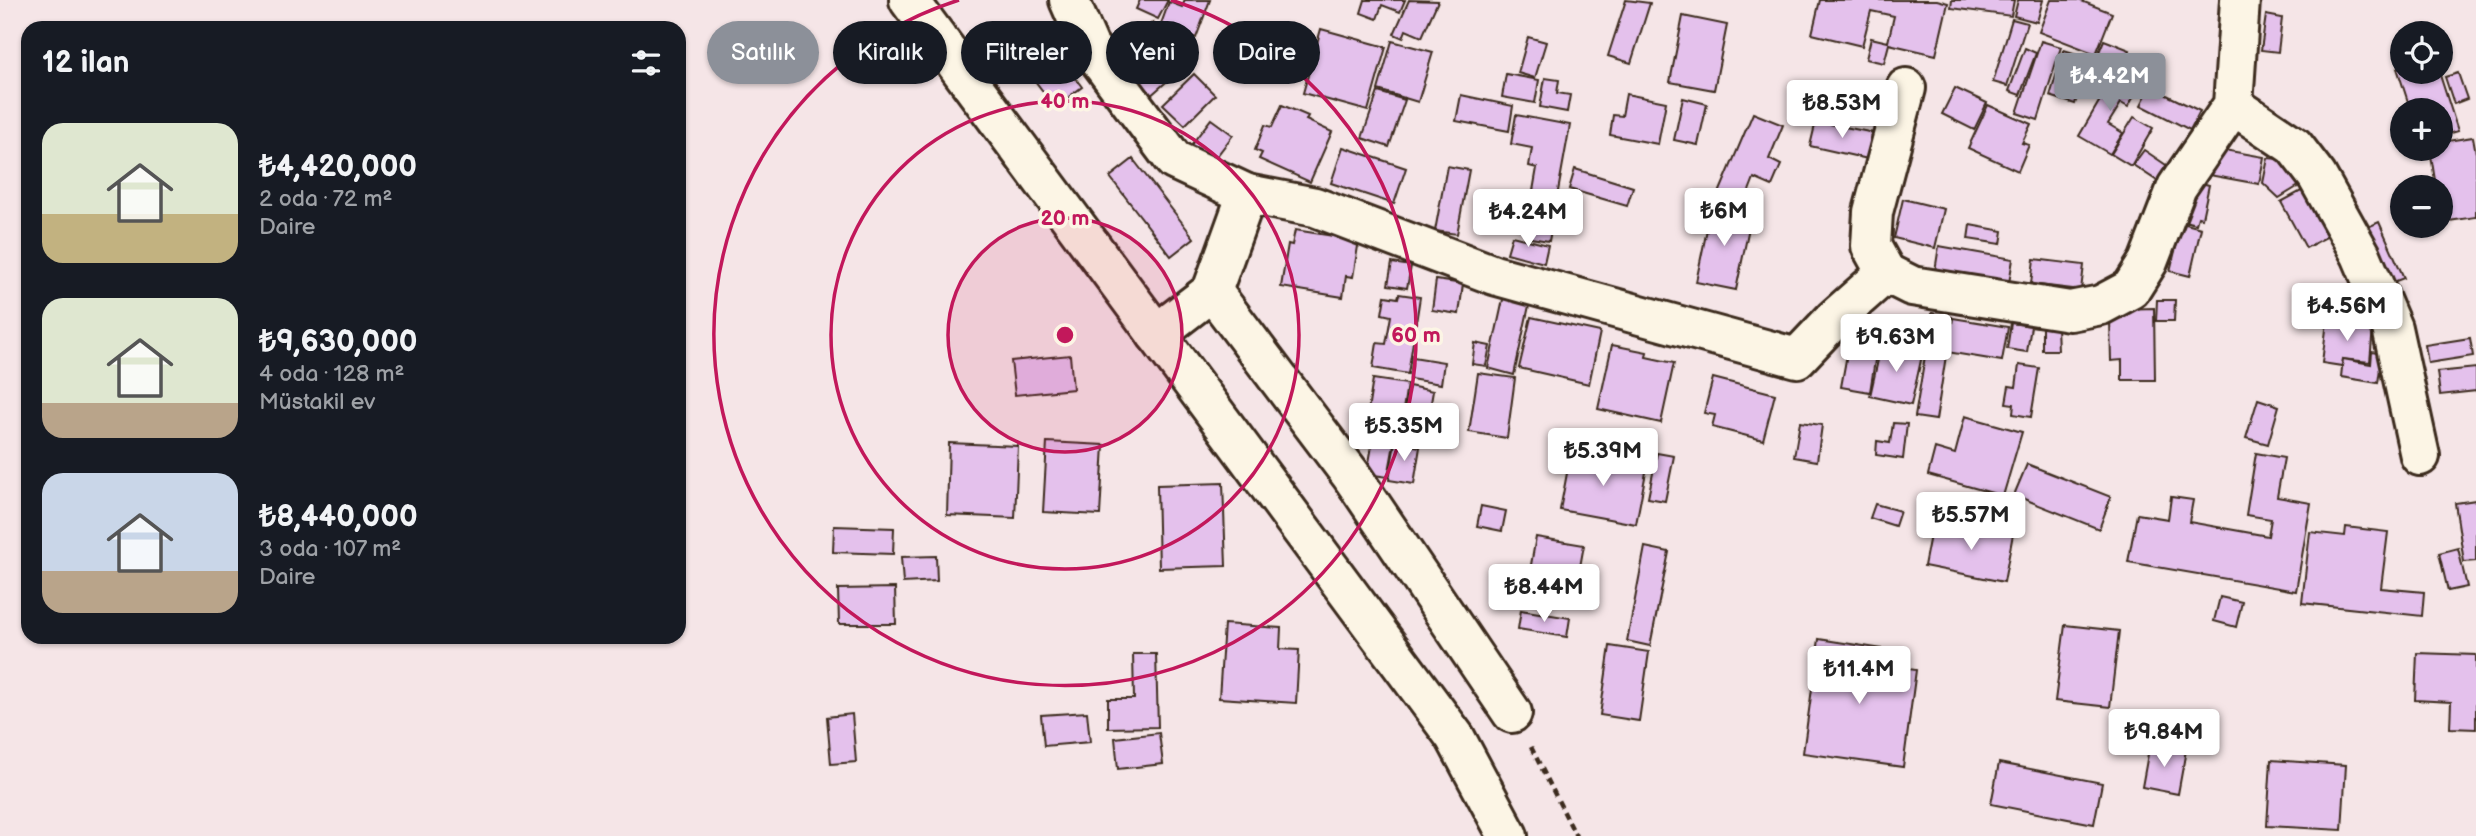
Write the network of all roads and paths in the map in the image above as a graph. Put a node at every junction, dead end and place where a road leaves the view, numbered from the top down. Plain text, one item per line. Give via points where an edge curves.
1 (909, 0) edge
2 (1069, 0) edge
3 (2240, 0) edge
4 (1906, 88) dead end
5 (2233, 106) junction
6 (1247, 194) junction
7 (1886, 273) junction
8 (1212, 291) junction
9 (1156, 334) junction
10 (2420, 456) dead end
11 (1512, 712) joint
12 (1508, 836) edge
13 (1576, 836) edge

1 - 9 street
2 - 6 street via 1089,47 1174,160
3 - 5 street
4 - 7 street via 1874,212 1871,246
5 - 7 street via 2177,187 2148,262 2131,289 2101,305 2070,311 1912,286
5 - 10 street via 2294,146 2317,176 2361,255 2392,328
6 - 7 street via 1315,207 1494,275 1797,358
6 - 8 street
8 - 9 street
8 - 11 street via 1351,475
9 - 12 street via 1455,737
11 - 13 path

